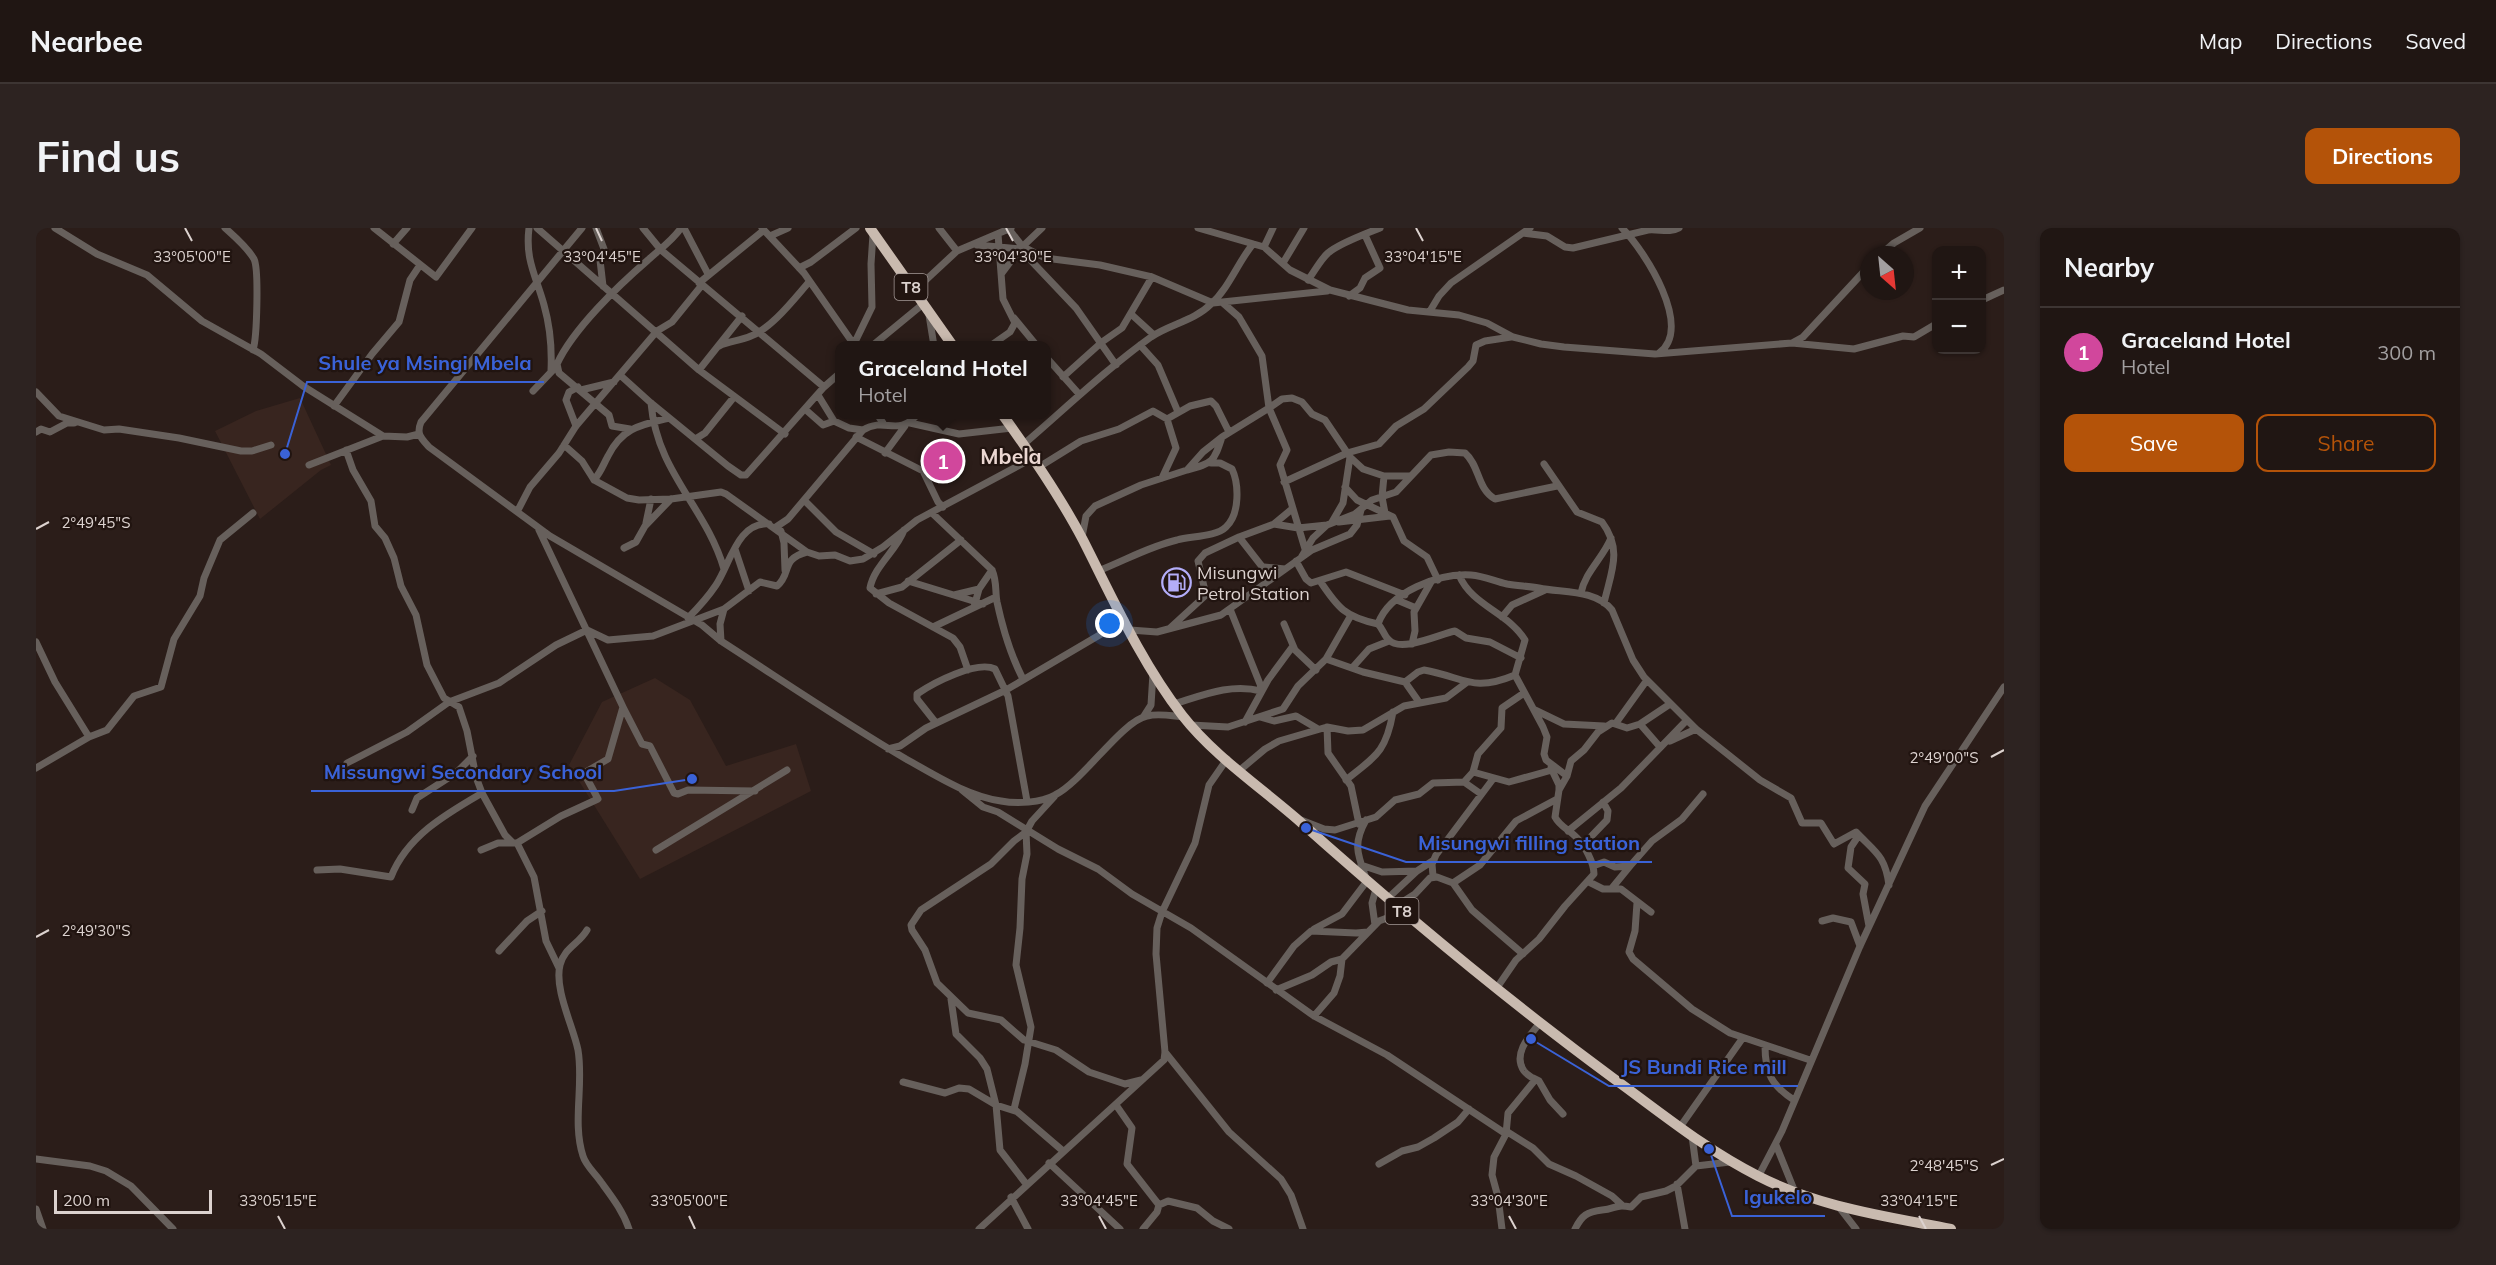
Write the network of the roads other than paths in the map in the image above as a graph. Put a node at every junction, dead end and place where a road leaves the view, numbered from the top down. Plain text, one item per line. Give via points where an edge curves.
1 (55, 228) edge
2 (225, 228) edge
3 (374, 228) edge
4 (407, 228) edge
5 (472, 228) edge
6 (530, 228) edge
7 (537, 228) edge
8 (582, 228) edge
9 (596, 228) edge
10 (642, 228) edge
11 (683, 228) edge
12 (788, 228) edge
13 (856, 228) edge
14 (939, 228) edge
15 (1009, 228) edge
16 (1042, 228) edge
17 (1198, 228) edge
18 (1273, 228) edge
19 (1304, 228) edge
20 (1380, 228) edge
21 (1530, 228) edge
22 (1622, 228) edge
23 (1658, 228) edge
24 (1679, 228) edge
25 (1920, 228) edge
26 (765, 231) edge
27 (871, 231) edge
28 (1523, 233) junction
29 (998, 234) junction
30 (1628, 234) junction
31 (1365, 235) junction
32 (393, 244) junction
33 (1253, 244) junction
34 (977, 245) junction
35 (1000, 246) junction
36 (1890, 246) edge
37 (1264, 247) junction
38 (1021, 248) junction
39 (661, 250) junction
40 (957, 251) junction
41 (562, 252) junction
42 (1283, 262) junction
43 (420, 265) junction
44 (802, 270) junction
45 (708, 274) junction
46 (1001, 275) junction
47 (1860, 276) edge
48 (1152, 277) junction
49 (1308, 280) junction
50 (809, 282) junction
51 (536, 283) junction
52 (701, 284) junction
53 (603, 286) junction
54 (1330, 290) junction
55 (2004, 290) edge
56 (914, 291) junction
57 (611, 294) junction
58 (1349, 296) junction
59 (1986, 298) edge
60 (1213, 303) junction
61 (1223, 303) junction
62 (926, 308) junction
63 (1430, 311) junction
64 (1131, 314) junction
65 (742, 316) junction
66 (1014, 318) junction
67 (1932, 326) edge
68 (657, 331) junction
69 (759, 331) junction
70 (1154, 335) junction
71 (751, 336) junction
72 (766, 337) junction
73 (1513, 337) junction
74 (851, 341) edge
75 (856, 341) edge
76 (878, 341) edge
77 (933, 341) edge
78 (950, 341) edge
79 (996, 341) edge
80 (1034, 341) edge
81 (1102, 342) junction
82 (1792, 343) junction
83 (1140, 345) junction
84 (719, 346) junction
85 (253, 350) junction
86 (1659, 354) junction
87 (1051, 362) edge
88 (1116, 364) junction
89 (554, 369) junction
90 (699, 369) junction
91 (620, 375) junction
92 (835, 377) edge
93 (1063, 377) junction
94 (614, 382) junction
95 (824, 387) junction
96 (579, 388) junction
97 (533, 391) dead end
98 (36, 392) edge
99 (1079, 393) junction
100 (818, 395) junction
101 (587, 396) junction
102 (734, 397) junction
103 (600, 398) junction
104 (651, 403) junction
105 (594, 404) junction
106 (334, 406) junction
107 (1269, 408) junction
108 (806, 410) junction
109 (1178, 412) junction
110 (669, 418) junction
111 (880, 419) edge
112 (913, 419) edge
113 (1006, 419) edge
114 (1051, 419) edge
115 (1051, 419) edge
116 (1167, 419) junction
117 (834, 421) junction
118 (85, 422) junction
119 (652, 423) junction
120 (883, 423) junction
121 (908, 424) junction
122 (576, 426) junction
123 (1012, 428) junction
124 (630, 429) junction
125 (863, 430) junction
126 (36, 432) edge
127 (1229, 432) junction
128 (705, 433) junction
129 (419, 434) junction
130 (785, 434) junction
131 (383, 436) junction
132 (856, 437) junction
133 (1222, 437) junction
134 (697, 438) junction
135 (703, 444) junction
136 (1024, 444) junction
137 (271, 445) dead end
138 (564, 445) junction
139 (346, 450) junction
140 (885, 453) junction
141 (1348, 455) junction
142 (1036, 462) junction
143 (1211, 463) junction
144 (1544, 464) dead end
145 (309, 465) dead end
146 (1187, 470) junction
147 (1384, 476) junction
148 (1409, 477) junction
149 (1162, 478) junction
150 (594, 480) junction
151 (1284, 482) junction
152 (1344, 486) junction
153 (1557, 486) junction
154 (1382, 497) junction
155 (688, 498) junction
156 (651, 499) junction
157 (671, 499) junction
158 (804, 500) junction
159 (1366, 503) junction
160 (943, 507) junction
161 (1292, 509) junction
162 (1361, 510) junction
163 (517, 512) junction
164 (253, 513) dead end
165 (932, 513) junction
166 (1388, 514) junction
167 (1359, 520) junction
168 (1274, 524) junction
169 (1330, 524) junction
170 (645, 526) junction
171 (538, 527) junction
172 (1298, 528) junction
173 (777, 529) junction
174 (904, 529) junction
175 (1082, 537) junction
176 (1239, 537) junction
177 (1611, 538) junction
178 (961, 540) junction
179 (798, 545) junction
180 (624, 548) dead end
181 (735, 549) junction
182 (807, 552) junction
183 (874, 554) junction
184 (1301, 555) junction
185 (794, 557) junction
186 (1264, 567) junction
187 (1285, 569) junction
188 (724, 570) junction
189 (785, 570) junction
190 (992, 570) junction
191 (1098, 572) junction
192 (1459, 575) junction
193 (1271, 578) junction
194 (908, 581) junction
195 (1320, 581) junction
196 (1434, 581) junction
197 (979, 589) junction
198 (1548, 589) junction
199 (749, 591) junction
200 (1581, 593) junction
201 (876, 594) junction
202 (1405, 594) junction
203 (954, 595) junction
204 (996, 597) junction
205 (1397, 600) junction
206 (1604, 603) junction
207 (974, 606) junction
208 (1416, 608) junction
209 (724, 609) junction
210 (1230, 609) junction
211 (1350, 617) junction
212 (1502, 617) junction
213 (691, 620) junction
214 (1284, 624) dead end
215 (1378, 624) junction
216 (1128, 625) junction
217 (933, 627) junction
218 (1170, 628) junction
219 (588, 630) junction
220 (721, 641) junction
221 (1389, 641) junction
222 (36, 642) edge
223 (1412, 644) junction
224 (1293, 646) junction
225 (1521, 658) junction
226 (1326, 659) junction
227 (1352, 668) junction
228 (968, 670) junction
229 (1316, 670) junction
230 (1153, 671) junction
231 (1515, 675) junction
232 (1023, 680) junction
233 (1647, 680) junction
234 (1406, 682) junction
235 (1466, 683) junction
236 (2004, 687) edge
237 (1006, 690) junction
238 (1262, 690) junction
239 (1524, 693) junction
240 (449, 702) junction
241 (1419, 702) junction
242 (1174, 704) junction
243 (1670, 704) junction
244 (623, 707) junction
245 (1532, 709) junction
246 (1394, 712) junction
247 (1144, 716) junction
248 (1260, 717) junction
249 (1187, 721) junction
250 (1686, 721) junction
251 (1245, 722) junction
252 (936, 723) junction
253 (1616, 723) junction
254 (1640, 724) junction
255 (1604, 726) junction
256 (1327, 727) junction
257 (1318, 729) junction
258 (1696, 729) junction
259 (89, 736) junction
260 (1662, 745) junction
261 (888, 748) junction
262 (473, 756) junction
263 (1227, 759) junction
264 (347, 763) dead end
265 (1550, 767) junction
266 (36, 768) edge
267 (787, 770) dead end
268 (1239, 770) junction
269 (1473, 772) junction
270 (1567, 776) junction
271 (1492, 779) junction
272 (1346, 780) junction
273 (1464, 782) junction
274 (959, 787) junction
275 (1559, 790) junction
276 (754, 791) junction
277 (482, 793) junction
278 (1703, 794) dead end
279 (1055, 795) junction
280 (1481, 795) junction
281 (993, 799) junction
282 (1557, 799) junction
283 (1027, 801) junction
284 (1603, 802) junction
285 (412, 810) dead end
286 (1294, 816) junction
287 (1006, 817) junction
288 (1363, 821) junction
289 (1027, 831) junction
290 (1568, 831) junction
291 (1859, 835) junction
292 (515, 843) junction
293 (1582, 846) junction
294 (481, 850) dead end
295 (656, 850) dead end
296 (1434, 860) junction
297 (1361, 865) junction
298 (1593, 866) junction
299 (1630, 866) junction
300 (1615, 867) junction
301 (317, 870) dead end
302 (1417, 871) junction
303 (1433, 876) junction
304 (1367, 881) junction
305 (1617, 881) junction
306 (1589, 882) junction
307 (1453, 883) junction
308 (1889, 885) junction
309 (1612, 888) junction
310 (1376, 889) junction
311 (1412, 897) junction
312 (1387, 899) junction
313 (1637, 903) junction
314 (1400, 909) junction
315 (542, 911) junction
316 (1162, 912) junction
317 (1651, 912) dead end
318 (1334, 920) junction
319 (1413, 920) junction
320 (1822, 921) dead end
321 (1375, 924) junction
322 (1869, 927) junction
323 (1314, 929) junction
324 (587, 930) dead end
325 (1344, 932) junction
326 (1369, 932) junction
327 (1860, 946) junction
328 (499, 951) dead end
329 (1523, 954) junction
330 (1342, 959) junction
331 (559, 968) junction
332 (1267, 983) junction
333 (1496, 989) junction
334 (1276, 990) junction
335 (951, 999) junction
336 (1314, 1016) junction
337 (1540, 1023) junction
338 (1742, 1039) junction
339 (1029, 1041) junction
340 (1765, 1046) junction
341 (1165, 1052) junction
342 (1810, 1060) junction
343 (1533, 1078) junction
344 (1143, 1080) junction
345 (903, 1082) dead end
346 (1794, 1100) junction
347 (1116, 1105) junction
348 (996, 1106) junction
349 (1469, 1109) junction
350 (1015, 1111) junction
351 (1563, 1114) dead end
352 (1680, 1127) junction
353 (1506, 1133) junction
354 (1692, 1135) junction
355 (1776, 1145) junction
356 (1063, 1151) junction
357 (36, 1159) edge
358 (1732, 1162) junction
359 (1049, 1163) junction
360 (1379, 1164) dead end
361 (1696, 1166) junction
362 (1758, 1177) junction
363 (1677, 1184) junction
364 (1027, 1185) junction
365 (1796, 1193) junction
366 (1011, 1197) junction
367 (1159, 1205) junction
368 (1622, 1205) junction
369 (1839, 1208) junction
370 (36, 1209) edge
371 (43, 1229) edge
372 (173, 1229) edge
373 (629, 1229) edge
374 (978, 1229) edge
375 (1028, 1229) edge
376 (1120, 1229) edge
377 (1143, 1229) edge
378 (1229, 1229) edge
379 (1303, 1229) edge
380 (1502, 1229) edge
381 (1575, 1229) edge
382 (1685, 1229) edge
383 (1856, 1229) edge
384 (1951, 1229) edge

1 - 85 street via 97,254 147,275 188,312
2 - 85 street via 256,264 257,338
3 - 32 street
4 - 32 street
5 - 43 street via 436,277
6 - 51 street via 527,253
7 - 41 street
8 - 41 street
9 - 53 street via 604,249 600,260
10 - 39 street
11 - 39 street
11 - 45 street
12 - 26 street
13 - 44 street
14 - 40 street
15 - 29 street
15 - 38 street
16 - 38 street
17 - 33 street
18 - 37 street
19 - 42 street
20 - 31 street
21 - 28 street
22 - 30 street
23 - 24 street
23 - 30 street
25 - 36 street
26 - 44 street
26 - 45 street
27 - 56 highway, T8
27 - 75 street via 872,307
28 - 30 street via 1547,236 1573,248
28 - 63 street via 1451,283
29 - 34 street
29 - 35 street
30 - 86 street via 1650,262 1671,319 1669,343
31 - 49 street via 1329,252
31 - 58 street via 1380,268
32 - 43 street
33 - 37 street
33 - 60 street
34 - 35 street
34 - 40 street
35 - 38 street
35 - 46 street
37 - 42 street
38 - 46 street
38 - 48 street via 1045,258
38 - 81 street
39 - 52 street
39 - 57 street
40 - 56 street
41 - 51 street
41 - 53 street
42 - 49 street
43 - 106 street via 410,280 399,322
44 - 50 street
45 - 52 street
46 - 66 street via 1003,299
47 - 82 street via 1803,337
48 - 60 street
48 - 64 street
49 - 54 street
50 - 69 street
50 - 74 street
51 - 89 street via 546,315
51 - 129 street via 429,410 417,430
52 - 65 street
52 - 68 street via 672,322
53 - 57 street
54 - 58 street
54 - 61 street
55 - 59 street
56 - 62 highway, T8
57 - 68 street
57 - 89 street
58 - 63 street via 1408,310
60 - 61 street
60 - 70 street
61 - 107 street via 1239,317 1262,356
62 - 76 street
62 - 77 street
62 - 78 highway, T8
63 - 73 street via 1487,323
64 - 70 street
64 - 81 street via 1122,328
65 - 69 street
65 - 84 street
66 - 79 street via 1010,332
66 - 80 street
67 - 82 street via 1914,337 1903,336 1854,349
68 - 90 street
68 - 91 street
69 - 71 street
69 - 72 street
70 - 83 street
71 - 72 street
71 - 84 street
72 - 95 street
73 - 86 street via 1564,348
73 - 141 street via 1476,345 1471,365 1424,409 1396,426 1380,444
81 - 88 street
81 - 93 street
82 - 86 street
83 - 88 street
83 - 109 street via 1158,365
84 - 90 street
85 - 106 street
87 - 93 street
88 - 99 street
89 - 96 street
89 - 97 street
90 - 102 street
91 - 94 street
91 - 104 street
92 - 95 street
93 - 99 street
94 - 96 street
94 - 103 street
95 - 100 street
96 - 101 street
96 - 122 street via 569,392 566,400
98 - 118 street via 59,416
99 - 114 street
100 - 108 street
100 - 117 street
101 - 103 street
101 - 105 street
102 - 128 street
102 - 130 street
103 - 105 street
104 - 110 street
104 - 119 street
105 - 122 street
105 - 124 street via 609,415 612,426
106 - 131 street
107 - 127 street
107 - 141 street via 1282,399 1302,402 1312,414 1325,420
107 - 151 street via 1287,450 1280,465
108 - 117 street via 823,425
108 - 130 street
109 - 116 street
109 - 127 street via 1214,402
110 - 119 street
110 - 134 street
111 - 120 street
112 - 121 street
113 - 123 highway, T8
115 - 136 street
116 - 142 street via 1153,411
116 - 149 street via 1176,448
117 - 125 street
118 - 126 street
118 - 137 street via 104,430 179,438 241,451
119 - 124 street
119 - 155 street via 666,463
120 - 121 street via 894,428
120 - 125 street
121 - 123 street via 959,434
121 - 140 street
122 - 138 street
123 - 136 highway, T8
124 - 150 street via 620,436
125 - 132 street
127 - 133 street
128 - 134 street
128 - 135 street
129 - 131 street
129 - 163 street via 429,447
130 - 135 street via 746,475 728,466
131 - 139 street
132 - 140 street
132 - 158 street
133 - 143 street
133 - 146 street
134 - 135 street
136 - 142 highway, T8
138 - 150 street via 582,461
138 - 163 street via 530,487
139 - 145 street
139 - 240 street via 371,501 375,526 394,558 400,586 416,615 427,665
140 - 160 street via 923,471
141 - 147 street via 1363,469
141 - 151 street
141 - 152 street
142 - 160 street
142 - 175 highway, T8
143 - 146 street
143 - 191 street via 1227,465 1236,478 1238,498 1226,527 1167,543
144 - 153 street
146 - 149 street
147 - 148 street
147 - 154 street
148 - 153 street via 1431,455 1461,452 1469,457 1484,488 1495,499
148 - 154 street via 1396,492
149 - 175 street via 1095,506 1086,516
150 - 156 street via 627,498
151 - 161 street
152 - 159 street via 1357,500
152 - 169 street via 1341,509
153 - 177 street via 1576,512 1602,522
154 - 159 street
154 - 166 street
155 - 157 street
155 - 173 street via 721,492
155 - 188 street via 715,542
156 - 157 street
156 - 170 street
157 - 170 street
158 - 173 street
158 - 183 street via 843,537
159 - 162 street
159 - 166 street
160 - 165 street
161 - 168 street
161 - 172 street
162 - 167 street
162 - 169 street
163 - 171 street
164 - 259 street via 220,540 200,596 174,639 161,687 134,696 107,730
165 - 174 street
165 - 178 street
166 - 167 street
166 - 196 street via 1404,541 1427,557
167 - 169 street
167 - 184 street via 1350,534
168 - 172 street
168 - 176 street
169 - 172 street
169 - 184 street
170 - 180 street via 636,542
171 - 213 street
171 - 219 street
172 - 184 street
173 - 179 street
173 - 181 street via 757,524
173 - 189 street via 784,543
174 - 183 street
174 - 201 street via 873,580 870,588
175 - 191 highway, T8
176 - 186 street
176 - 218 street via 1201,557 1199,571 1206,595
177 - 200 street via 1583,581
177 - 206 street via 1614,564
178 - 190 street
178 - 194 street
179 - 182 street
179 - 185 street
181 - 188 street
181 - 199 street
182 - 183 street via 854,562
182 - 185 street
184 - 187 street
184 - 195 street via 1309,582
185 - 189 street
186 - 187 street
186 - 193 street
187 - 193 street
188 - 213 street
189 - 199 street via 777,586 763,581
190 - 197 street
190 - 204 street
191 - 216 highway, T8
192 - 196 street
192 - 198 street
192 - 212 street via 1468,592
193 - 210 street
194 - 201 street via 896,590
194 - 203 street
195 - 202 street via 1346,572
195 - 211 street
196 - 202 street
196 - 208 street
197 - 203 street
197 - 207 street
198 - 200 street
198 - 212 street via 1512,605
199 - 209 street
200 - 206 street
201 - 217 street
202 - 205 street
203 - 207 street
204 - 207 street
204 - 232 street via 1006,639
205 - 208 street
205 - 215 street via 1384,610
206 - 233 street via 1612,610 1633,660
207 - 217 street
208 - 223 street
209 - 213 street
209 - 220 street
210 - 218 street via 1209,619
210 - 238 street
211 - 215 street
211 - 226 street
212 - 225 street via 1525,639
213 - 219 street via 653,636 608,640
213 - 220 street
214 - 224 street
215 - 221 street
216 - 218 street via 1149,633
216 - 230 highway, T8
216 - 232 street
217 - 228 street via 957,643
219 - 240 street via 556,645 499,683
219 - 244 street
220 - 261 street
221 - 223 street
221 - 227 street via 1369,648
222 - 259 street via 55,682
223 - 225 street via 1455,632 1485,640
224 - 229 street
224 - 238 street
225 - 231 street
226 - 227 street
226 - 229 street
227 - 234 street
228 - 237 street via 991,667
228 - 252 street via 935,682 917,694
229 - 248 street via 1298,686 1283,709
230 - 242 highway, T8
230 - 247 street via 1151,705
231 - 235 street via 1494,683
231 - 239 street
232 - 237 street
233 - 243 street
233 - 253 street
234 - 235 street via 1424,670
234 - 241 street
235 - 241 street via 1446,698
236 - 308 street via 1925,806
237 - 252 street
237 - 283 street
238 - 242 street via 1229,688
238 - 251 street
239 - 245 street
239 - 269 street via 1502,708 1501,728 1478,754
240 - 262 street via 459,707
240 - 264 street via 407,732
241 - 246 street
242 - 249 highway, T8
243 - 250 street
243 - 254 street
244 - 276 street via 642,744 650,746 674,793
244 - 292 street via 608,759 584,773 598,799
245 - 255 street via 1564,724
245 - 265 street via 1546,734 1544,758
246 - 256 street via 1362,730
246 - 272 street via 1382,750
247 - 249 street via 1157,714
247 - 279 street
248 - 251 street
248 - 257 street via 1274,721 1296,716
249 - 251 street via 1218,728
249 - 263 highway, T8
250 - 258 street
250 - 260 street
252 - 261 street via 900,746
253 - 254 street via 1627,728
253 - 255 street
254 - 260 street
255 - 270 street via 1573,758
256 - 257 street
256 - 272 street via 1328,753
257 - 268 street via 1274,743
258 - 260 street
258 - 291 street via 1760,780 1791,798 1802,823 1821,823 1834,844 1854,831
259 - 266 street
260 - 284 street
261 - 274 street
262 - 277 street
262 - 285 street via 456,773 417,798
263 - 268 highway, T8
263 - 316 street via 1209,785 1195,843
265 - 270 street
265 - 271 street via 1509,782
265 - 275 street
267 - 276 street
268 - 286 highway, T8
269 - 271 street
269 - 273 street
270 - 275 street
271 - 280 street
272 - 288 street
273 - 280 street
273 - 288 street via 1431,784 1419,794 1395,800 1376,817
274 - 281 street
274 - 287 street via 983,807
275 - 282 street
276 - 295 street
277 - 292 street via 505,835
277 - 301 street via 429,826 405,851 391,877 340,868
278 - 299 street via 1682,819 1652,841
279 - 283 street
279 - 289 street
280 - 296 street
281 - 283 street
281 - 287 street
282 - 290 street via 1556,817
282 - 307 street via 1516,821 1480,865
284 - 290 street
284 - 293 street via 1607,820
286 - 288 street via 1330,830
286 - 304 highway, T8
287 - 289 street
288 - 297 street via 1356,842
289 - 316 street via 1098,869
289 - 335 street via 991,864 921,910 911,925 937,983
289 - 339 street via 1016,965 1031,1020
290 - 293 street
291 - 308 street via 1883,859
291 - 322 street via 1851,847 1848,868 1865,884
292 - 294 street via 498,843
292 - 315 street via 534,877
293 - 298 street
296 - 302 street
296 - 303 street
297 - 302 street via 1382,872
297 - 304 street
298 - 300 street via 1604,862
298 - 306 street
299 - 300 street
299 - 305 street
300 - 305 street
302 - 312 street
303 - 307 street
303 - 311 street
304 - 310 highway, T8
304 - 318 street
305 - 309 street
306 - 309 street via 1603,889
306 - 329 street
307 - 329 street via 1472,910
308 - 322 street
309 - 313 street via 1621,889
310 - 312 highway, T8
310 - 321 street via 1372,903
311 - 314 street
311 - 319 street
312 - 314 highway, T8
313 - 317 street
313 - 338 street via 1631,956 1692,1009
314 - 319 highway, T8
314 - 321 street
315 - 328 street
315 - 331 street via 546,941
316 - 332 street via 1225,950
316 - 341 street via 1156,949
318 - 323 street
318 - 325 street
319 - 333 highway, T8
320 - 327 street via 1833,918 1851,922
321 - 326 street
322 - 327 street
323 - 325 street
323 - 332 street via 1294,946
324 - 331 street via 582,939 569,947
325 - 326 street
326 - 330 street
327 - 342 street
329 - 333 street
330 - 334 street
330 - 336 street via 1334,993
331 - 373 street via 578,1053 578,1129 583,1158 620,1208
332 - 334 street
333 - 337 highway, T8
334 - 336 street
335 - 339 street via 972,1015 1007,1023
335 - 348 street via 957,1034 984,1064
336 - 349 street via 1387,1055
337 - 343 street via 1521,1056 1523,1070
337 - 352 highway, T8
338 - 340 street
338 - 352 street
339 - 344 street via 1056,1050 1089,1072 1120,1083
339 - 350 street
340 - 342 street
340 - 346 street via 1766,1068 1772,1080
341 - 344 street via 1159,1066
341 - 379 street via 1229,1132 1281,1179
342 - 346 street
343 - 351 street
343 - 353 street via 1534,1083 1508,1113
344 - 347 street
345 - 348 street via 945,1093 965,1088
346 - 355 street
347 - 356 street
347 - 367 street via 1132,1128 1127,1164
348 - 350 street
348 - 364 street via 998,1146
349 - 353 street
349 - 360 street via 1434,1138
350 - 356 street
352 - 354 highway, T8
353 - 368 street via 1533,1148 1549,1164
353 - 380 street via 1492,1168
354 - 358 highway, T8
354 - 361 street
355 - 362 street
355 - 365 street
356 - 359 street
357 - 372 street via 106,1171 131,1186
358 - 361 street
358 - 362 highway, T8
359 - 364 street
359 - 376 street
361 - 363 street
362 - 365 highway, T8
363 - 368 street via 1641,1197 1631,1207
363 - 382 street
364 - 366 street
365 - 369 highway, T8
366 - 374 street
366 - 375 street
367 - 377 street
367 - 378 street via 1168,1201 1197,1208
368 - 381 street via 1589,1212
369 - 383 street
369 - 384 highway, T8
370 - 371 street

